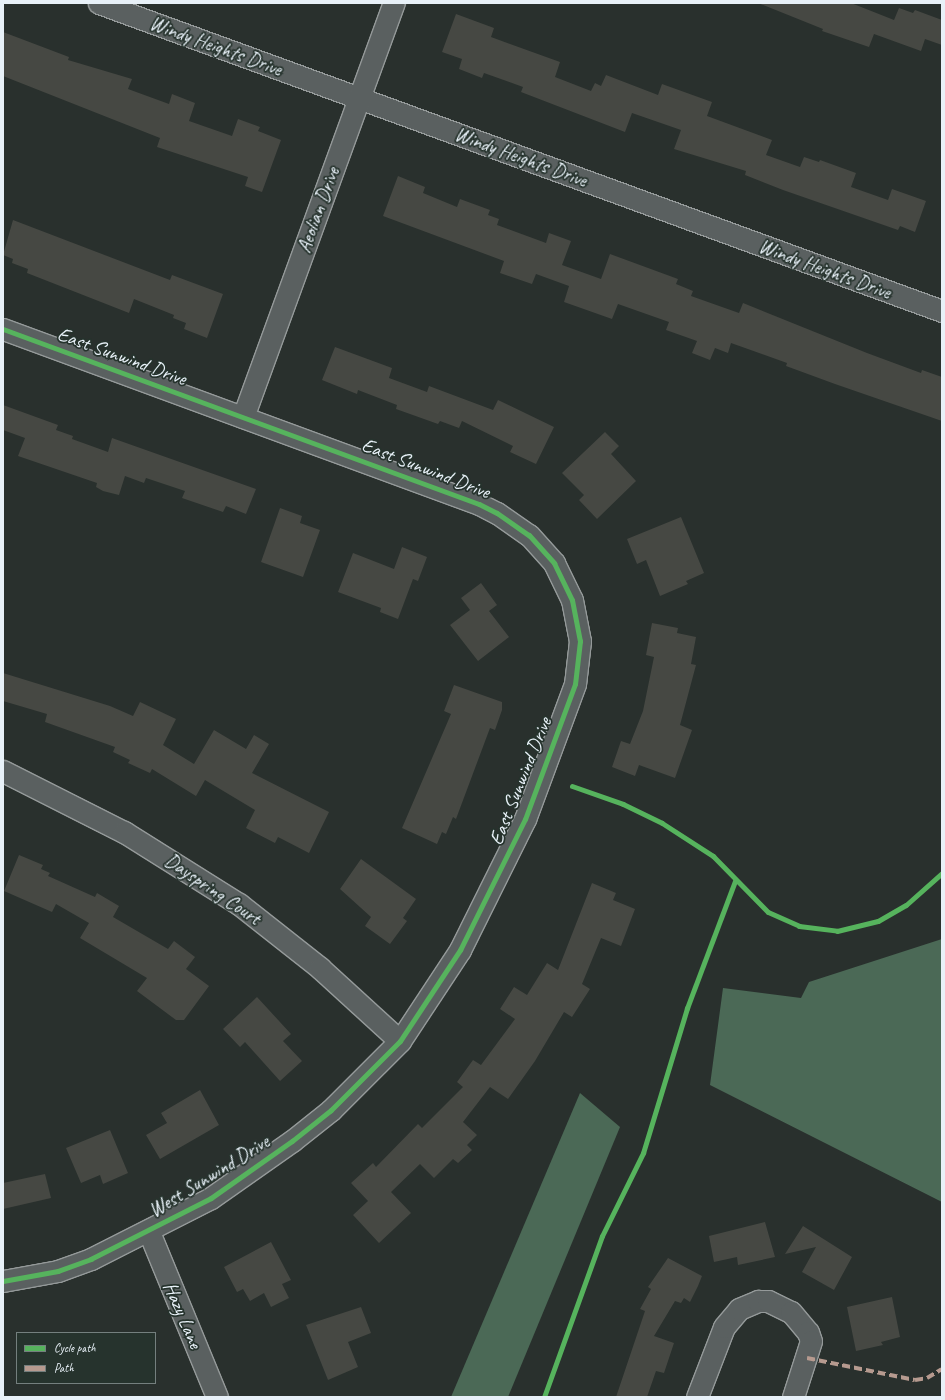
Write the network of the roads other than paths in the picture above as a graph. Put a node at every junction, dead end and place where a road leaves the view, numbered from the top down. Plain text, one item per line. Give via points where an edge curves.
1 (99, 3) edge
2 (394, 3) edge
3 (359, 98) junction
4 (942, 311) edge
5 (3, 329) edge
6 (243, 417) junction
7 (3, 771) edge
8 (400, 1041) junction
9 (148, 1232) junction
10 (3, 1282) edge
11 (217, 1397) edge
12 (697, 1397) edge
13 (792, 1397) edge

1 - 3 street, Windy Heights Drive
2 - 3 street, Aeolian Drive
3 - 4 street, Windy Heights Drive
3 - 6 street, Aeolian Drive
5 - 6 street, East Sunwind Drive
6 - 8 street, East Sunwind Drive via 479,504 514,523 529,534 554,563 572,600 578,620 580,641 575,684 525,819 460,950
7 - 8 street, Dayspring Court via 124,832 233,900 320,968
8 - 9 street, West Sunwind Drive via 331,1110 292,1141 211,1198
9 - 10 street, West Sunwind Drive via 78,1264
9 - 11 street, Hazy Lane
12 - 13 street via 724,1327 739,1309 758,1301 768,1301 791,1312 808,1332 811,1341 808,1355

